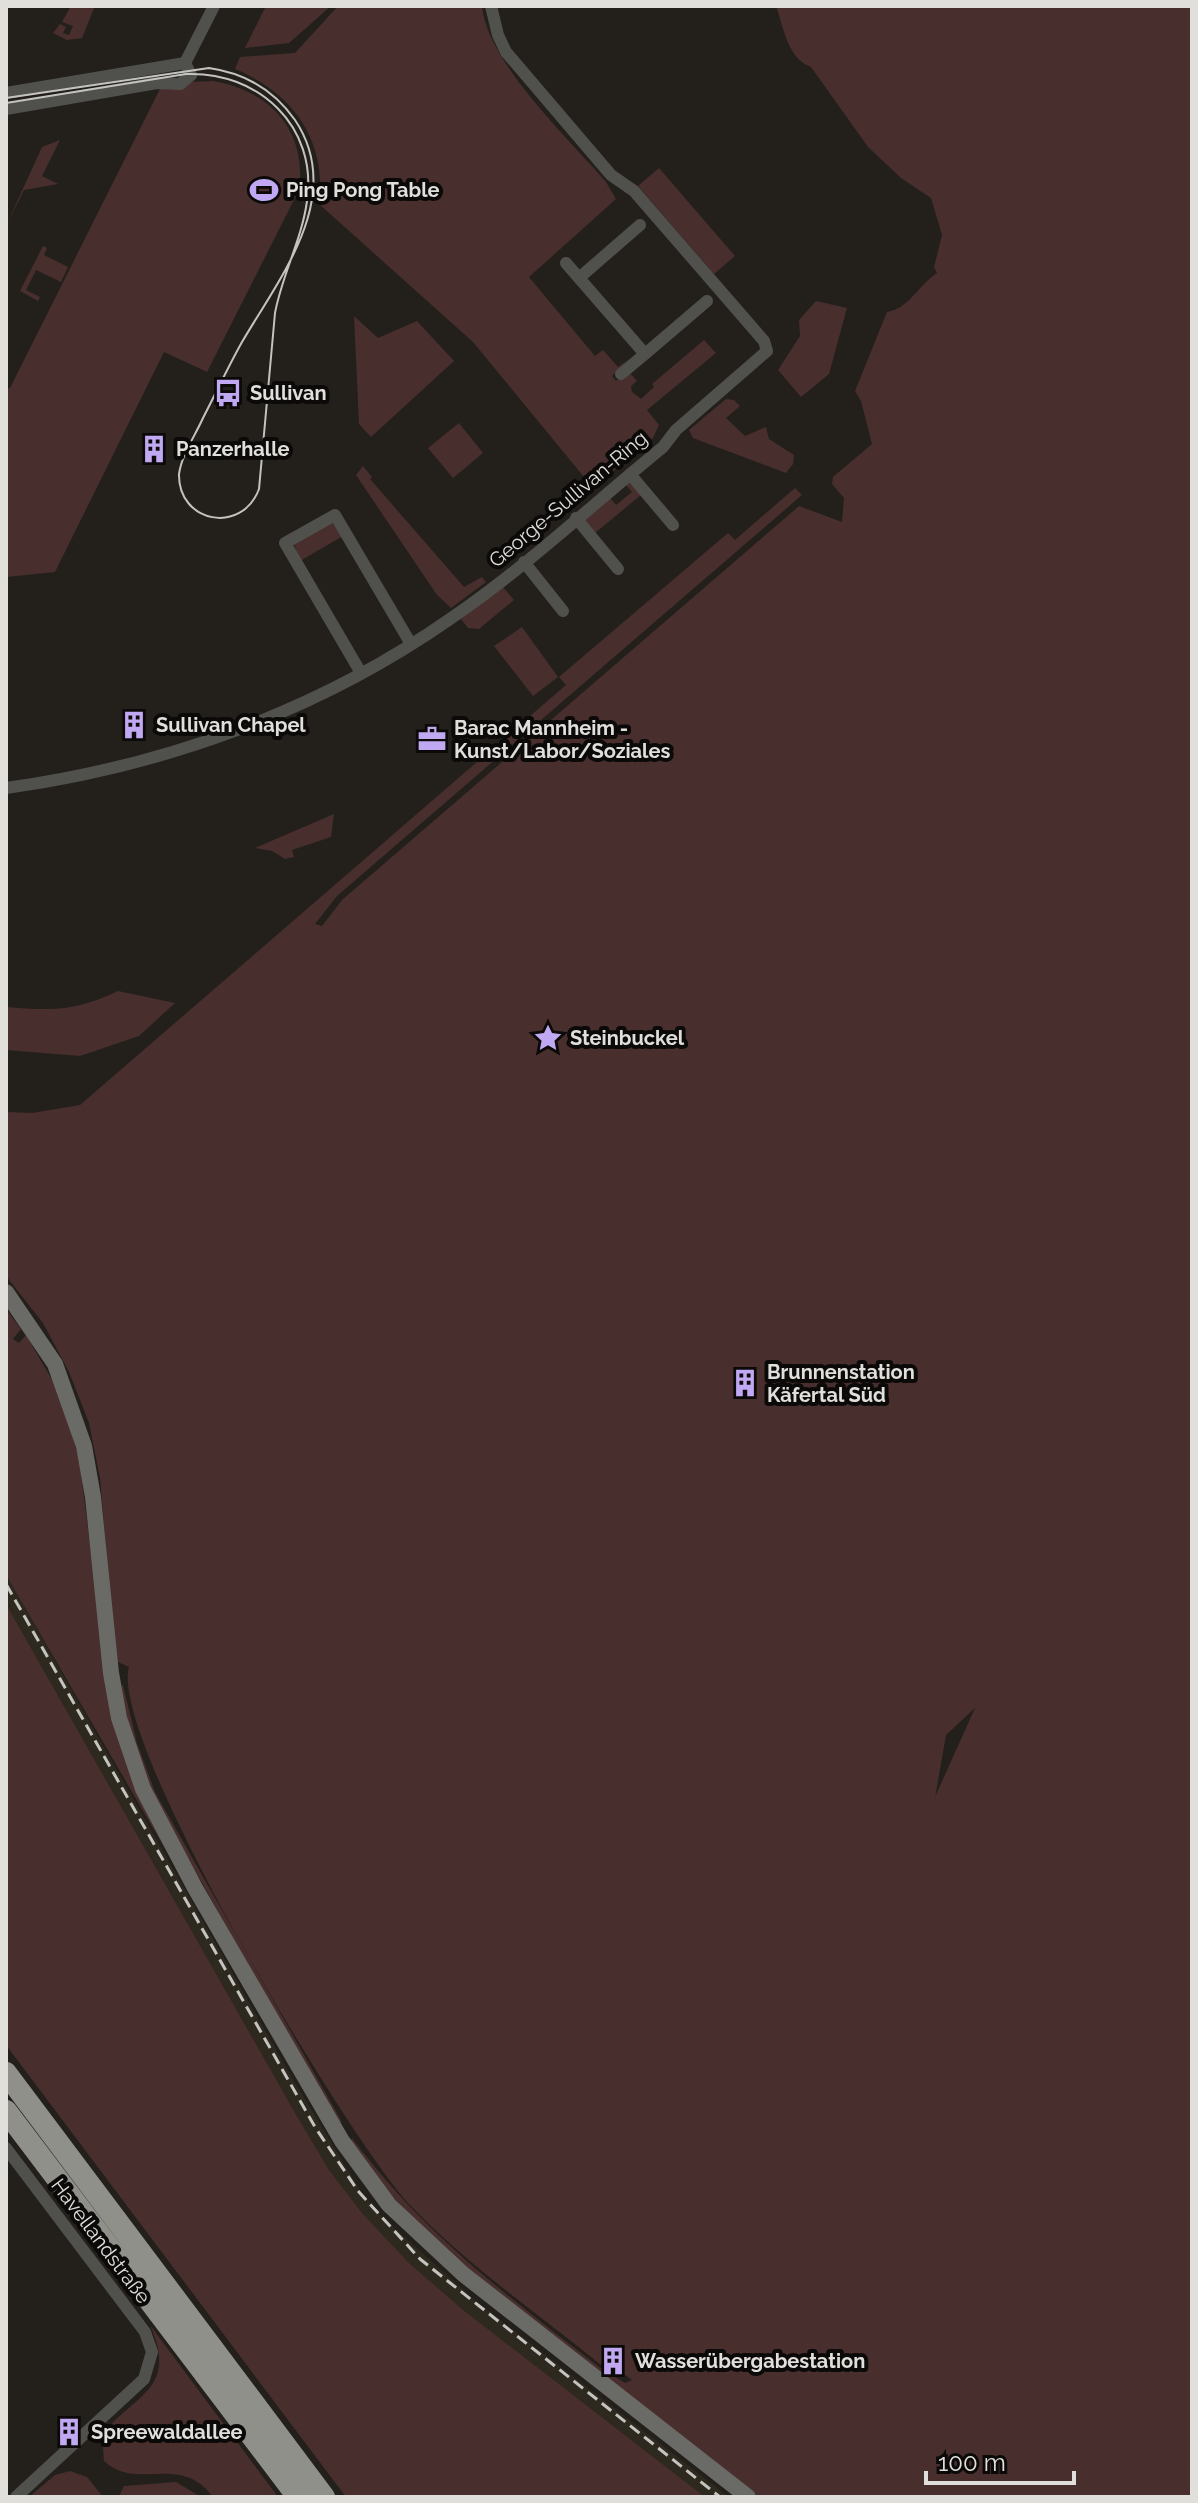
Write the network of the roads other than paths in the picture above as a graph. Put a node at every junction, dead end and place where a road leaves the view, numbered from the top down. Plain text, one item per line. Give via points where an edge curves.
1 (214, 6) edge
2 (491, 6) edge
3 (185, 63) junction
4 (6, 93) edge
5 (6, 109) edge
6 (640, 225) dead end
7 (566, 263) dead end
8 (579, 278) junction
9 (707, 301) dead end
10 (645, 354) junction
11 (621, 374) dead end
12 (630, 474) junction
13 (576, 518) junction
14 (673, 525) dead end
15 (524, 562) junction
16 (618, 569) dead end
17 (563, 611) dead end
18 (411, 644) junction
19 (361, 673) junction
20 (6, 788) edge
21 (7, 1295) edge
22 (6, 2073) edge
23 (6, 2111) edge
24 (6, 2126) edge
25 (32, 2145) junction
26 (6, 2148) edge
27 (297, 2484) edge
28 (16, 2497) edge
29 (324, 2497) edge
30 (748, 2497) edge

1 - 3 street
2 - 12 street, George-Sullivan-Ring via 506,52 611,175 634,191 764,341 767,351
3 - 4 street
3 - 5 street via 191,75 180,84 157,83
6 - 8 street
7 - 8 street
8 - 10 street via 616,310
9 - 10 street
10 - 11 street
12 - 13 street, George-Sullivan-Ring
12 - 14 street
13 - 15 street, George-Sullivan-Ring
13 - 16 street
15 - 17 street
15 - 18 street, George-Sullivan-Ring
18 - 19 street, George-Sullivan-Ring
18 - 19 street via 335,515 285,543
19 - 20 street, George-Sullivan-Ring via 311,700 169,754
21 - 30 main road via 55,1364 84,1446 119,1718 143,1789 307,2084 373,2185 418,2234
22 - 27 highway
23 - 25 highway
24 - 25 highway
25 - 27 highway
26 - 28 street, Havellandstraße via 145,2332 152,2363 144,2379
27 - 29 highway

